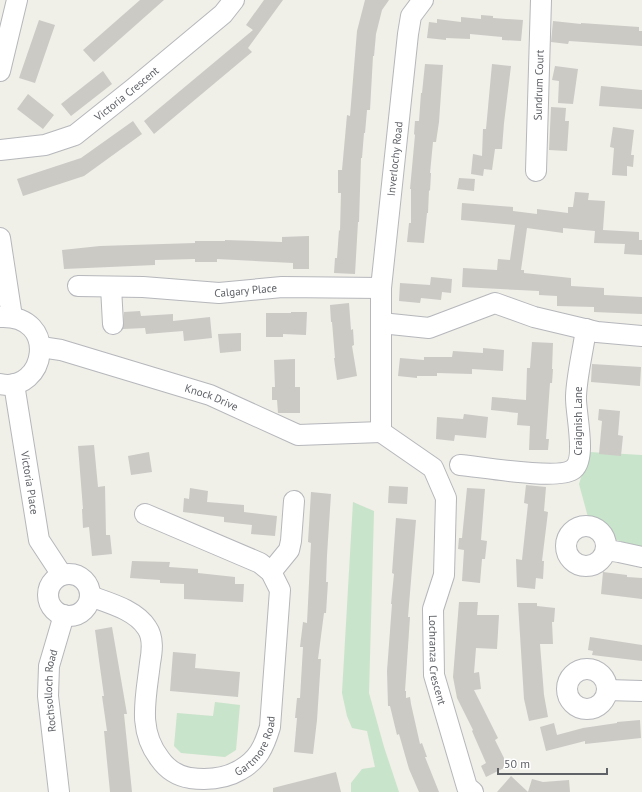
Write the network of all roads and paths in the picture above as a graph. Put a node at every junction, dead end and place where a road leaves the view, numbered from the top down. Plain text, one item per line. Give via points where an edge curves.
1 (17, 0) edge
2 (234, 0) edge
3 (423, 0) edge
4 (541, 0) edge
5 (1, 59) edge
6 (0, 150) edge
7 (536, 170) dead end
8 (0, 238) edge
9 (78, 286) dead end
10 (111, 286) junction
11 (381, 288) junction
12 (6, 317) edge
13 (381, 323) junction
14 (114, 324) dead end
15 (586, 329) junction
16 (642, 336) edge
17 (41, 347) junction
18 (7, 384) edge
19 (381, 432) junction
20 (460, 465) dead end
21 (294, 501) dead end
22 (145, 514) dead end
23 (606, 550) dead end
24 (642, 557) edge
25 (271, 572) junction
26 (62, 575) junction
27 (90, 596) junction
28 (64, 615) junction
29 (608, 690) dead end
30 (642, 691) edge
31 (59, 792) edge
32 (473, 792) edge

1 - 5 street
2 - 6 street, Victoria Crescent via 223,14 75,135 45,145
3 - 11 street, Inverlochy Road via 411,16 408,34
4 - 7 street, Sundrum Court
8 - 12 street
9 - 10 street, Calgary Place
10 - 11 street, Calgary Place via 219,293 282,287
10 - 14 street
11 - 13 street, Inverlochy Road
12 - 17 street via 23,320 32,327
13 - 15 street via 429,328 495,303 534,317
13 - 19 street, Inverlochy Road
15 - 16 street
15 - 20 street, Craignish Lane via 576,396 580,445 578,463 573,470 562,474 541,474
17 - 18 street via 37,367 31,375 23,381
17 - 19 street, Knock Drive via 61,350 210,395 298,436
18 - 26 street, Victoria Place via 39,540
19 - 32 street, Lochranza Crescent via 433,468 446,498 444,575 433,609 434,675 467,787
21 - 25 street via 289,550
22 - 25 street, Gartmore Road via 246,556
23 - 24 street
25 - 27 street, Gartmore Road via 280,590 270,727 265,744 252,762 238,772 218,778 183,777 166,767 153,751 145,730 145,707 152,650 147,628 131,612
26 - 27 street via 80,577 87,584
26 - 28 street via 50,585 48,598 52,607
27 - 28 street via 83,610 74,615
28 - 31 street, Rochsolloch Road via 49,666 48,696
29 - 30 street

